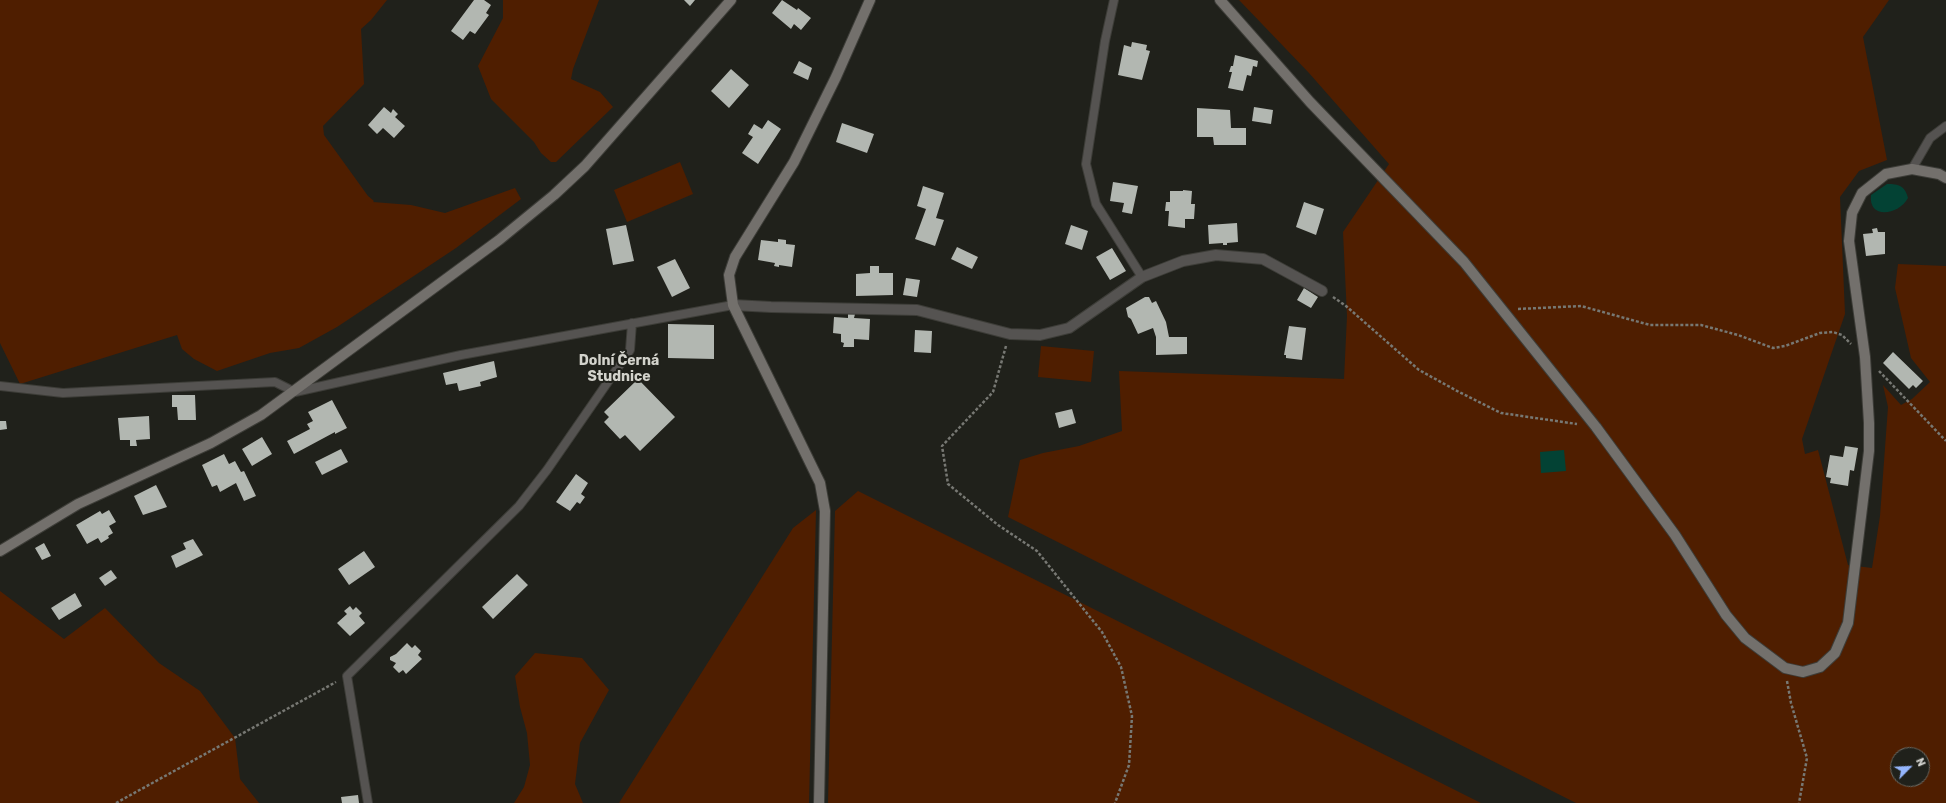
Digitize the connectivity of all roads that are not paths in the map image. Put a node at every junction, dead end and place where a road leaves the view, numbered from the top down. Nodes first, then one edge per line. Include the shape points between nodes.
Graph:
1 (731, 0) edge
2 (870, 0) edge
3 (1114, 0) edge
4 (1220, 0) edge
5 (1946, 126) edge
6 (1912, 169) junction
7 (1946, 178) edge
8 (1142, 277) junction
9 (1322, 291) road end
10 (733, 305) junction
11 (632, 323) junction
12 (0, 386) edge
13 (296, 392) junction
14 (0, 551) edge
15 (368, 803) edge
16 (819, 803) edge

1 - 13 street via 585,166 554,195 499,240
2 - 10 street via 794,162 735,257 729,275
3 - 8 lane via 1086,164 1096,204
4 - 6 street via 1310,102 1464,262 1596,427 1675,536 1726,615 1745,638 1785,668 1803,672 1820,667 1835,653 1848,623 1869,451 1865,357 1849,242 1852,213 1862,193 1886,174
5 - 6 lane via 1930,138
6 - 7 street via 1940,174
8 - 9 street via 1183,261 1216,255 1263,259
8 - 10 street via 1069,328 1040,335 1010,334 917,310
10 - 11 lane
10 - 16 street via 820,483 825,511
11 - 13 lane via 461,355
11 - 15 lane via 630,350 552,464 519,506 347,676
12 - 13 lane via 63,393 275,382
13 - 14 street via 262,416 211,443 78,504

